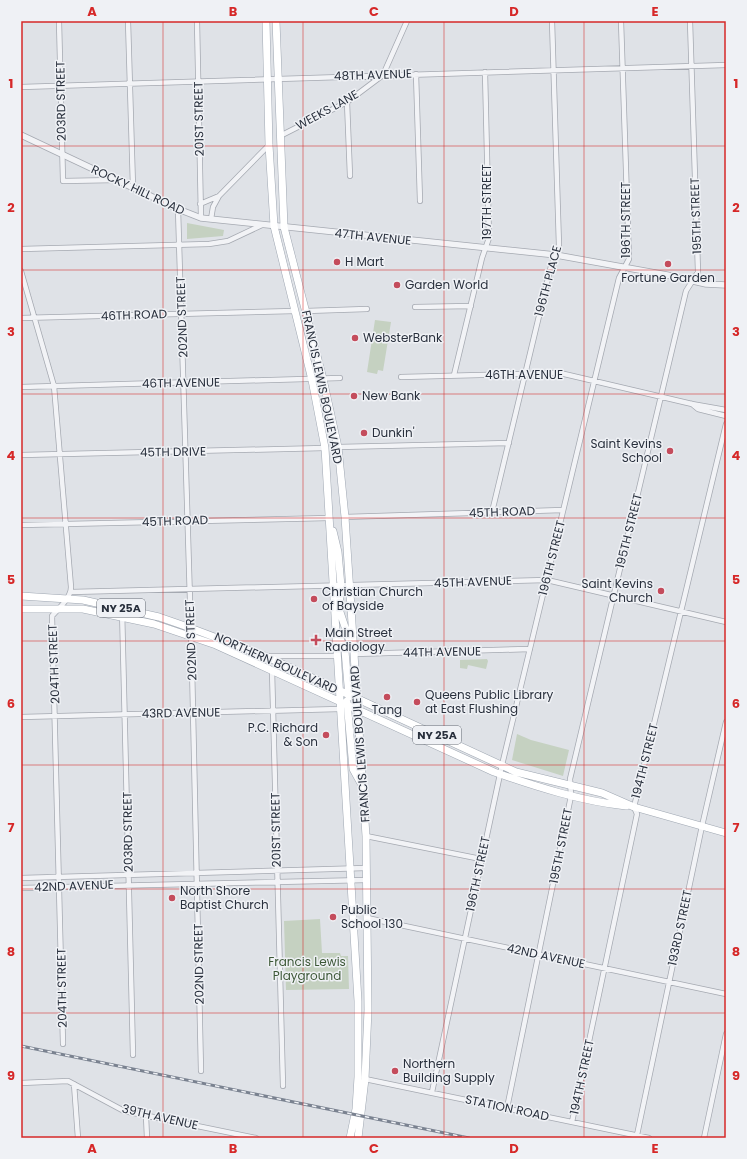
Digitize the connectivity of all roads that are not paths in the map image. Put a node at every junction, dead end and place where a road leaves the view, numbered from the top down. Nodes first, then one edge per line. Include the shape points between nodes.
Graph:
1 (58, 21) edge
2 (128, 21) edge
3 (197, 21) edge
4 (266, 21) edge
5 (276, 21) edge
6 (407, 21) edge
7 (552, 21) edge
8 (621, 21) edge
9 (690, 21) edge
10 (692, 65) junction
11 (726, 65) edge
12 (623, 68) junction
13 (554, 70) junction
14 (485, 72) junction
15 (416, 74) junction
16 (383, 75) junction
17 (278, 78) junction
18 (268, 79) junction
19 (198, 81) junction
20 (130, 83) junction
21 (61, 86) junction
22 (21, 87) edge
23 (347, 102) junction
24 (21, 135) edge
25 (280, 136) junction
26 (269, 145) junction
27 (62, 155) junction
28 (350, 176) dead end
29 (118, 180) junction
30 (133, 187) junction
31 (219, 196) junction
32 (420, 201) dead end
33 (200, 204) junction
34 (178, 210) junction
35 (201, 218) junction
36 (211, 219) junction
37 (262, 225) junction
38 (274, 226) junction
39 (284, 227) junction
40 (180, 246) junction
41 (487, 248) junction
42 (21, 249) edge
43 (556, 255) junction
44 (624, 268) junction
45 (21, 272) edge
46 (693, 281) junction
47 (726, 284) edge
48 (471, 306) junction
49 (415, 307) dead end
50 (367, 309) dead end
51 (295, 311) junction
52 (306, 311) junction
53 (182, 314) junction
54 (21, 318) edge
55 (36, 318) junction
56 (526, 373) junction
57 (454, 375) junction
58 (401, 377) dead end
59 (340, 378) dead end
60 (323, 379) junction
61 (312, 380) junction
62 (595, 380) junction
63 (184, 383) junction
64 (54, 386) junction
65 (21, 387) edge
66 (662, 396) junction
67 (692, 404) junction
68 (726, 410) edge
69 (726, 416) edge
70 (726, 424) edge
71 (509, 443) junction
72 (338, 447) junction
73 (325, 448) junction
74 (186, 452) junction
75 (61, 455) junction
76 (21, 456) edge
77 (564, 510) junction
78 (492, 512) junction
79 (345, 517) junction
80 (329, 518) junction
81 (188, 520) junction
82 (67, 524) junction
83 (21, 525) edge
84 (547, 580) junction
85 (338, 586) junction
86 (349, 586) junction
87 (190, 589) junction
88 (71, 592) junction
89 (614, 595) junction
90 (24, 596) edge
91 (67, 599) junction
92 (59, 608) junction
93 (122, 608) junction
94 (21, 609) edge
95 (681, 611) junction
96 (122, 617) junction
97 (726, 622) edge
98 (191, 628) junction
99 (336, 630) junction
100 (191, 636) junction
101 (530, 650) junction
102 (354, 654) junction
103 (265, 656) junction
104 (336, 656) junction
105 (272, 670) junction
106 (340, 691) junction
107 (349, 695) junction
108 (357, 699) junction
109 (340, 701) junction
110 (347, 704) junction
111 (340, 709) junction
112 (357, 709) junction
113 (273, 711) junction
114 (193, 713) junction
115 (124, 715) junction
116 (21, 717) edge
117 (55, 717) junction
118 (726, 722) edge
119 (502, 765) junction
120 (497, 773) junction
121 (571, 786) junction
122 (364, 789) junction
123 (571, 796) junction
124 (634, 806) junction
125 (702, 826) junction
126 (726, 833) edge
127 (366, 836) junction
128 (481, 859) junction
129 (350, 868) junction
130 (366, 868) junction
131 (277, 870) junction
132 (198, 873) junction
133 (129, 875) junction
134 (60, 877) junction
135 (21, 878) edge
136 (351, 880) junction
137 (366, 880) junction
138 (277, 882) junction
139 (198, 884) junction
140 (129, 885) junction
141 (60, 886) junction
142 (21, 888) edge
143 (367, 918) junction
144 (464, 939) junction
145 (540, 955) junction
146 (604, 969) junction
147 (670, 982) junction
148 (726, 994) edge
149 (726, 1034) edge
150 (63, 1044) dead end
151 (133, 1055) dead end
152 (201, 1072) dead end
153 (365, 1079) junction
154 (21, 1083) edge
155 (74, 1084) junction
156 (283, 1086) dead end
157 (432, 1092) junction
158 (507, 1108) junction
159 (146, 1116) junction
160 (572, 1122) junction
161 (352, 1127) junction
162 (637, 1135) junction
163 (78, 1138) edge
164 (147, 1138) edge
165 (256, 1138) edge
166 (344, 1138) edge
167 (350, 1138) edge
168 (358, 1138) edge
169 (649, 1138) edge
170 (704, 1138) edge

1 - 21 street, 203RD STREET
2 - 20 street
3 - 19 street, 201ST STREET
4 - 18 main road, FRANCIS LEWIS BOULEVARD
5 - 17 main road, FRANCIS LEWIS BOULEVARD
6 - 16 street, WEEKS LANE
7 - 13 street, 196TH PLACE
8 - 12 street, 196TH STREET
9 - 10 street, 195TH STREET
10 - 11 street, 48TH AVENUE
10 - 12 street, 48TH AVENUE
10 - 46 street, 195TH STREET via 698,272
12 - 13 street, 48TH AVENUE
12 - 44 street, 196TH STREET via 629,259
13 - 14 street, 48TH AVENUE
13 - 43 street, 196TH PLACE via 559,246
14 - 15 street, 48TH AVENUE
14 - 41 street, 197TH STREET via 490,238
15 - 16 street, 48TH AVENUE
15 - 32 street
16 - 17 street, 48TH AVENUE
16 - 23 street, WEEKS LANE
17 - 18 street, 48TH AVENUE
17 - 25 main road, FRANCIS LEWIS BOULEVARD
18 - 19 street, 48TH AVENUE
18 - 26 main road, FRANCIS LEWIS BOULEVARD
19 - 20 street, 48TH AVENUE
19 - 33 street, 201ST STREET
20 - 21 street, 48TH AVENUE
20 - 30 street
21 - 22 street, 48TH AVENUE
21 - 27 street, 203RD STREET
23 - 25 street, WEEKS LANE
23 - 28 street
24 - 27 street, ROCKY HILL ROAD
25 - 39 main road, FRANCIS LEWIS BOULEVARD
26 - 31 street
26 - 38 main road, FRANCIS LEWIS BOULEVARD
27 - 29 street, ROCKY HILL ROAD
27 - 29 street, 203RD STREET via 63,181
29 - 30 street, ROCKY HILL ROAD
30 - 34 street, ROCKY HILL ROAD
31 - 33 street
31 - 36 street via 213,207
33 - 35 street, 201ST STREET
34 - 35 street, ROCKY HILL ROAD
34 - 40 street, 202ND STREET
35 - 36 street, ROCKY HILL ROAD
36 - 37 street, ROCKY HILL ROAD
37 - 38 street, 47TH AVENUE
37 - 40 street, 47TH AVENUE via 227,241
38 - 39 street, 47TH AVENUE
38 - 51 main road, FRANCIS LEWIS BOULEVARD
39 - 41 street, 47TH AVENUE
39 - 52 main road, FRANCIS LEWIS BOULEVARD
40 - 42 street, 47TH AVENUE
40 - 53 street, 202ND STREET
41 - 43 street, 47TH AVENUE
41 - 48 street, 197TH STREET via 482,258
43 - 44 street, 47TH AVENUE
43 - 56 street, 196TH PLACE via 551,266
44 - 46 street, 47TH AVENUE
44 - 62 street, 196TH STREET via 619,278
45 - 55 street
46 - 47 street, 47TH AVENUE
46 - 66 street, 195TH STREET via 686,291
48 - 49 street
48 - 57 street, 197TH STREET
50 - 52 street
51 - 53 street, 46TH ROAD
51 - 61 main road, FRANCIS LEWIS BOULEVARD
52 - 60 main road, FRANCIS LEWIS BOULEVARD
53 - 55 street, 46TH ROAD
53 - 63 street, 202ND STREET
54 - 55 street, 46TH ROAD
55 - 64 street
56 - 57 street, 46TH AVENUE
56 - 62 street, 46TH AVENUE via 560,373
56 - 71 street, 196TH PLACE
57 - 58 street, 46TH AVENUE
59 - 60 street, 46TH AVENUE
60 - 61 street, 46TH AVENUE
60 - 72 main road, FRANCIS LEWIS BOULEVARD
61 - 63 street, 46TH AVENUE
61 - 73 main road, FRANCIS LEWIS BOULEVARD
62 - 66 street, 46TH AVENUE
62 - 77 street, 196TH STREET
63 - 64 street, 46TH AVENUE
63 - 74 street, 202ND STREET
64 - 65 street, 46TH AVENUE
64 - 75 street
66 - 67 street, 46TH AVENUE
66 - 89 street, 195TH STREET
67 - 68 street, 46TH AVENUE
67 - 69 street, 46TH AVENUE via 698,409
70 - 95 street, 194TH STREET
71 - 72 street
71 - 78 street, 196TH PLACE
72 - 79 main road, FRANCIS LEWIS BOULEVARD
73 - 74 street, 45TH DRIVE
73 - 80 main road, FRANCIS LEWIS BOULEVARD
74 - 75 street, 45TH DRIVE
74 - 81 street, 202ND STREET
75 - 76 street, 45TH DRIVE
75 - 82 street
77 - 78 street, 45TH ROAD
77 - 84 street, 196TH STREET
78 - 79 street, 45TH ROAD
79 - 86 main road, FRANCIS LEWIS BOULEVARD
80 - 81 street, 45TH ROAD
80 - 85 main road, FRANCIS LEWIS BOULEVARD
81 - 82 street, 45TH ROAD
81 - 87 street, 202ND STREET
82 - 83 street, 45TH ROAD
82 - 88 street
84 - 86 street, 45TH AVENUE
84 - 89 street, 45TH AVENUE
84 - 101 street, 196TH STREET
85 - 86 street, 45TH AVENUE
85 - 87 street, 45TH AVENUE
85 - 99 main road, FRANCIS LEWIS BOULEVARD
85 - 102 main road via 340,612
86 - 102 main road, FRANCIS LEWIS BOULEVARD
87 - 88 street, 45TH AVENUE
87 - 98 street, 202ND STREET
88 - 91 street, 204TH STREET
89 - 95 street, 45TH AVENUE
89 - 121 street, 195TH STREET via 570,779
90 - 91 main road, NORTHERN BOULEVARD
91 - 92 street, 204TH STREET
91 - 93 main road, NORTHERN BOULEVARD / NY 25A
92 - 94 main road, NORTHERN BOULEVARD
92 - 96 main road, NORTHERN BOULEVARD / NY 25A via 83,609
92 - 117 street, 204TH STREET via 52,616
93 - 96 street, 203RD STREET
93 - 98 main road, NORTHERN BOULEVARD / NY 25A
95 - 97 street, 45TH AVENUE
95 - 124 street, 194TH STREET
96 - 100 main road, NORTHERN BOULEVARD / NY 25A
96 - 115 street, 203RD STREET
98 - 100 street, 202ND STREET
98 - 103 main road, NORTHERN BOULEVARD / NY 25A
99 - 104 main road, FRANCIS LEWIS BOULEVARD
99 - 107 main road via 345,651
100 - 105 main road, NORTHERN BOULEVARD / NY 25A via 216,644
100 - 114 street, 202ND STREET
101 - 102 street, 44TH AVENUE
101 - 119 street, 196TH STREET
102 - 108 main road, FRANCIS LEWIS BOULEVARD
103 - 104 street
103 - 106 main road, NORTHERN BOULEVARD / NY 25A
104 - 106 main road, FRANCIS LEWIS BOULEVARD
105 - 109 main road, NORTHERN BOULEVARD / NY 25A
105 - 113 street, 201ST STREET
106 - 107 main road, NORTHERN BOULEVARD / NY 25A
106 - 109 main road, FRANCIS LEWIS BOULEVARD
106 - 110 main road via 347,699
107 - 108 main road, NORTHERN BOULEVARD / NY 25A
107 - 112 main road via 349,700
108 - 112 main road, FRANCIS LEWIS BOULEVARD
108 - 119 main road, NORTHERN BOULEVARD / NY 25A
109 - 110 main road, NORTHERN BOULEVARD / NY 25A
109 - 111 main road, FRANCIS LEWIS BOULEVARD
110 - 112 main road, NORTHERN BOULEVARD / NY 25A
110 - 122 main road via 353,769
111 - 113 street, 43RD AVENUE
111 - 129 main road, FRANCIS LEWIS BOULEVARD
112 - 120 main road, NORTHERN BOULEVARD / NY 25A
112 - 122 main road, FRANCIS LEWIS BOULEVARD
113 - 114 street, 43RD AVENUE
113 - 131 street, 201ST STREET
114 - 115 street, 43RD AVENUE
114 - 132 street, 202ND STREET
115 - 117 street, 43RD AVENUE
115 - 133 street, 203RD STREET
116 - 117 street, 43RD AVENUE
117 - 134 street, 204TH STREET
118 - 125 street, 193RD STREET
119 - 120 street, 196TH STREET
119 - 121 main road, NORTHERN BOULEVARD / NY 25A via 516,772
120 - 123 main road, NORTHERN BOULEVARD / NY 25A
120 - 128 street, 196TH STREET
121 - 123 street, 195TH STREET
121 - 124 main road, NORTHERN BOULEVARD / NY 25A via 602,793
122 - 127 main road, FRANCIS LEWIS BOULEVARD
123 - 124 main road, NORTHERN BOULEVARD / NY 25A via 600,803
123 - 145 street, 195TH STREET
124 - 125 main road, NORTHERN BOULEVARD / NY 25A
124 - 146 street, 194TH STREET via 637,814
125 - 126 main road, NORTHERN BOULEVARD / NY 25A
125 - 147 street, 193RD STREET
127 - 128 street
127 - 130 main road, FRANCIS LEWIS BOULEVARD
128 - 144 street, 196TH STREET
129 - 130 street, 42ND AVENUE
129 - 131 street, 42ND AVENUE
129 - 136 main road, FRANCIS LEWIS BOULEVARD
130 - 137 main road, FRANCIS LEWIS BOULEVARD
131 - 132 street, 42ND AVENUE
131 - 138 street, 201ST STREET
132 - 133 street, 42ND AVENUE
132 - 139 street, 202ND STREET
133 - 134 street, 42ND AVENUE
133 - 140 street, 203RD STREET
134 - 135 street, 42ND AVENUE
134 - 141 street, 204TH STREET
136 - 137 street, 42ND AVENUE
136 - 138 street, 42ND AVENUE
136 - 161 main road, FRANCIS LEWIS BOULEVARD via 358,1001 358,1077
137 - 143 main road, FRANCIS LEWIS BOULEVARD
138 - 139 street, 42ND AVENUE
138 - 156 street, 201ST STREET
139 - 140 street, 42ND AVENUE
139 - 152 street, 202ND STREET
140 - 141 street, 42ND AVENUE
140 - 151 street, 203RD STREET
141 - 142 street, 42ND AVENUE
141 - 150 street, 204TH STREET
143 - 144 street, 42ND AVENUE
143 - 153 main road, FRANCIS LEWIS BOULEVARD via 368,1010
144 - 145 street, 42ND AVENUE
144 - 157 street, 196TH STREET
145 - 146 street, 42ND AVENUE
145 - 158 street, 195TH STREET
146 - 147 street, 42ND AVENUE
146 - 160 street, 194TH STREET
147 - 148 street, 42ND AVENUE
147 - 162 street, 193RD STREET
149 - 170 street
153 - 157 street, STATION ROAD
153 - 168 main road, FRANCIS LEWIS BOULEVARD
154 - 155 street, 39TH AVENUE via 68,1081
155 - 159 street, 39TH AVENUE via 124,1111
155 - 163 street
157 - 158 street, STATION ROAD
158 - 160 street, STATION ROAD
159 - 164 street
159 - 165 street, 39TH AVENUE
160 - 162 street, STATION ROAD
161 - 166 main road
161 - 167 main road, FRANCIS LEWIS BOULEVARD
162 - 169 street, STATION ROAD

